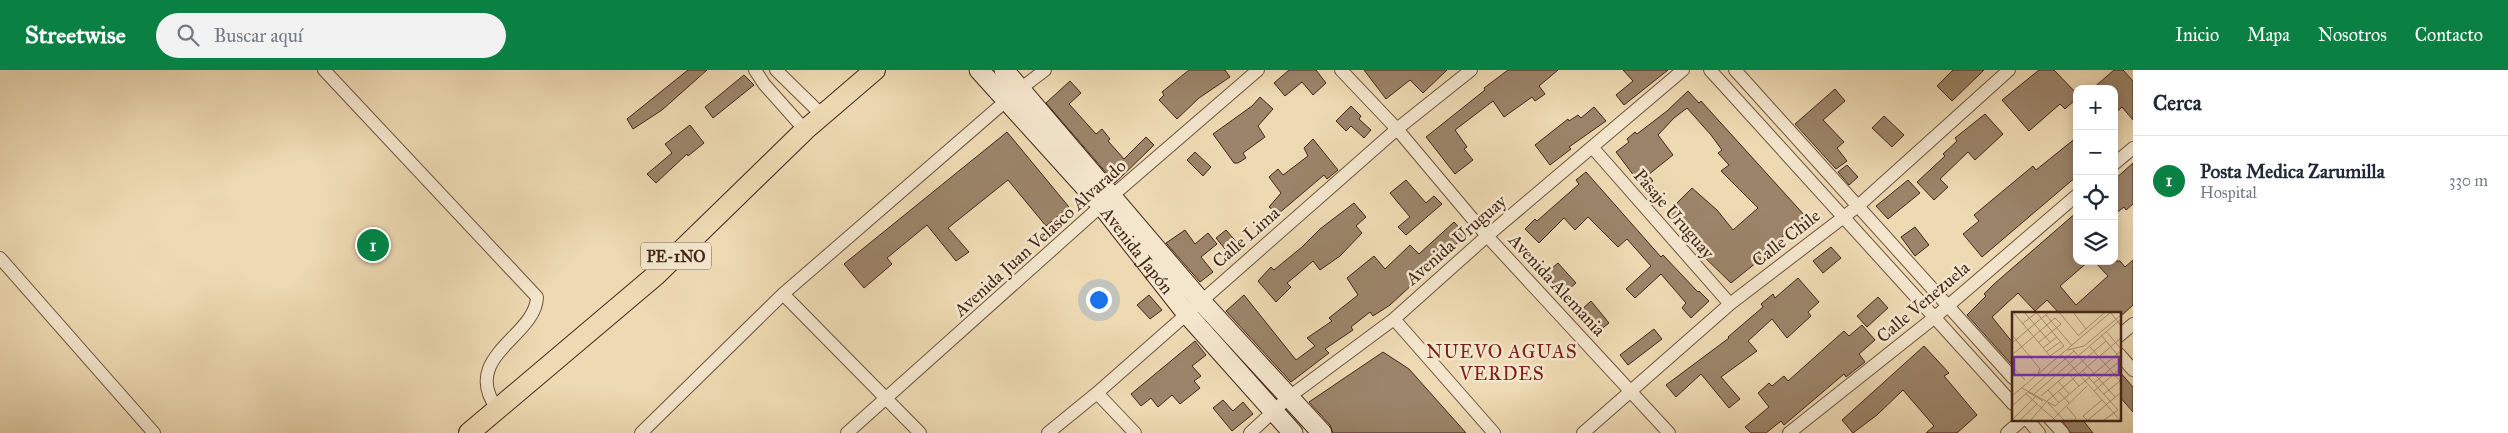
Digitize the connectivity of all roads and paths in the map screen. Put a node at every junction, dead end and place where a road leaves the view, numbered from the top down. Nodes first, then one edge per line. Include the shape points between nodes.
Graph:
1 (324, 70) edge
2 (755, 70) edge
3 (776, 70) edge
4 (875, 70) edge
5 (979, 70) edge
6 (1004, 70) edge
7 (1045, 70) edge
8 (1258, 70) edge
9 (1341, 70) edge
10 (1470, 70) edge
11 (1683, 70) edge
12 (1710, 70) edge
13 (1735, 70) edge
14 (2000, 73) edge
15 (1013, 94) junction
16 (822, 114) junction
17 (1397, 129) junction
18 (805, 130) junction
19 (1592, 147) junction
20 (2133, 148) edge
21 (2118, 161) edge
22 (2073, 199) edge
23 (1107, 201) junction
24 (1858, 206) junction
25 (1843, 216) junction
26 (1487, 236) junction
27 (0, 258) edge
28 (784, 294) junction
29 (1200, 300) junction
30 (1730, 304) junction
31 (1947, 305) junction
32 (1186, 312) junction
33 (1934, 318) junction
34 (1394, 319) junction
35 (2133, 324) edge
36 (2120, 335) edge
37 (2120, 355) edge
38 (2133, 370) edge
39 (2012, 377) edge
40 (1632, 391) junction
41 (1098, 393) junction
42 (1289, 397) junction
43 (888, 398) junction
44 (2012, 403) edge
45 (498, 410) junction
46 (1273, 411) junction
47 (2024, 420) edge
48 (2026, 420) edge
49 (2051, 420) edge
50 (154, 433) edge
51 (470, 433) edge
52 (641, 433) edge
53 (847, 433) edge
54 (920, 433) edge
55 (1048, 433) edge
56 (1135, 433) edge
57 (1250, 433) edge
58 (1293, 433) edge
59 (1322, 433) edge
60 (1494, 433) edge
61 (1583, 433) edge
62 (1668, 433) edge
63 (1789, 433) edge
64 (2006, 433) edge
65 (2039, 433) edge
66 (2063, 433) edge

1 - 45 street via 537,297 533,310 506,342 486,375 487,392
2 - 18 street
3 - 16 street
4 - 16 main road, PE-1NO
5 - 15 street
6 - 15 street
7 - 15 street
8 - 23 street, Avenida Juan Velasco Alvarado
9 - 17 street, Avenida Alemania
10 - 17 street, Calle Lima
11 - 19 street, Avenida Uruguay
12 - 25 street
13 - 24 street
14 - 24 street, Calle Chile
15 - 23 street
15 - 28 street
16 - 18 main road, PE-1NO
17 - 26 street, Avenida Alemania
17 - 29 street, Calle Lima
18 - 45 main road, PE-1NO via 656,275
19 - 26 street, Avenida Uruguay
19 - 30 street, Pasaje Uruguay
20 - 21 street
22 - 31 street, Calle Venezuela
23 - 29 street
23 - 32 street, Avenida Japón
23 - 43 street, Avenida Juan Velasco Alvarado
24 - 25 street, Calle Chile
24 - 31 street
25 - 30 street, Calle Chile
25 - 33 street
26 - 34 street, Avenida Uruguay
26 - 40 street, Avenida Alemania
27 - 50 street
28 - 43 street
28 - 52 street
29 - 32 street, Calle Lima
29 - 42 street
30 - 40 street, Calle Chile
31 - 33 street, Calle Venezuela
31 - 39 street
32 - 41 street, Calle Lima
32 - 46 street, Avenida Japón
33 - 44 street
33 - 63 street, Calle Venezuela
34 - 42 street, Avenida Uruguay
34 - 60 street
35 - 36 street
37 - 38 street
40 - 61 street, Calle Chile
40 - 62 street, Avenida Alemania
41 - 55 street, Calle Lima
41 - 56 street
42 - 46 street, Avenida Uruguay
42 - 59 street
43 - 53 street, Avenida Juan Velasco Alvarado
43 - 54 street
45 - 51 main road, PE-1NO
46 - 57 street, Avenida Uruguay
46 - 58 street, Avenida Japón
47 - 64 street
48 - 65 street
49 - 66 street

